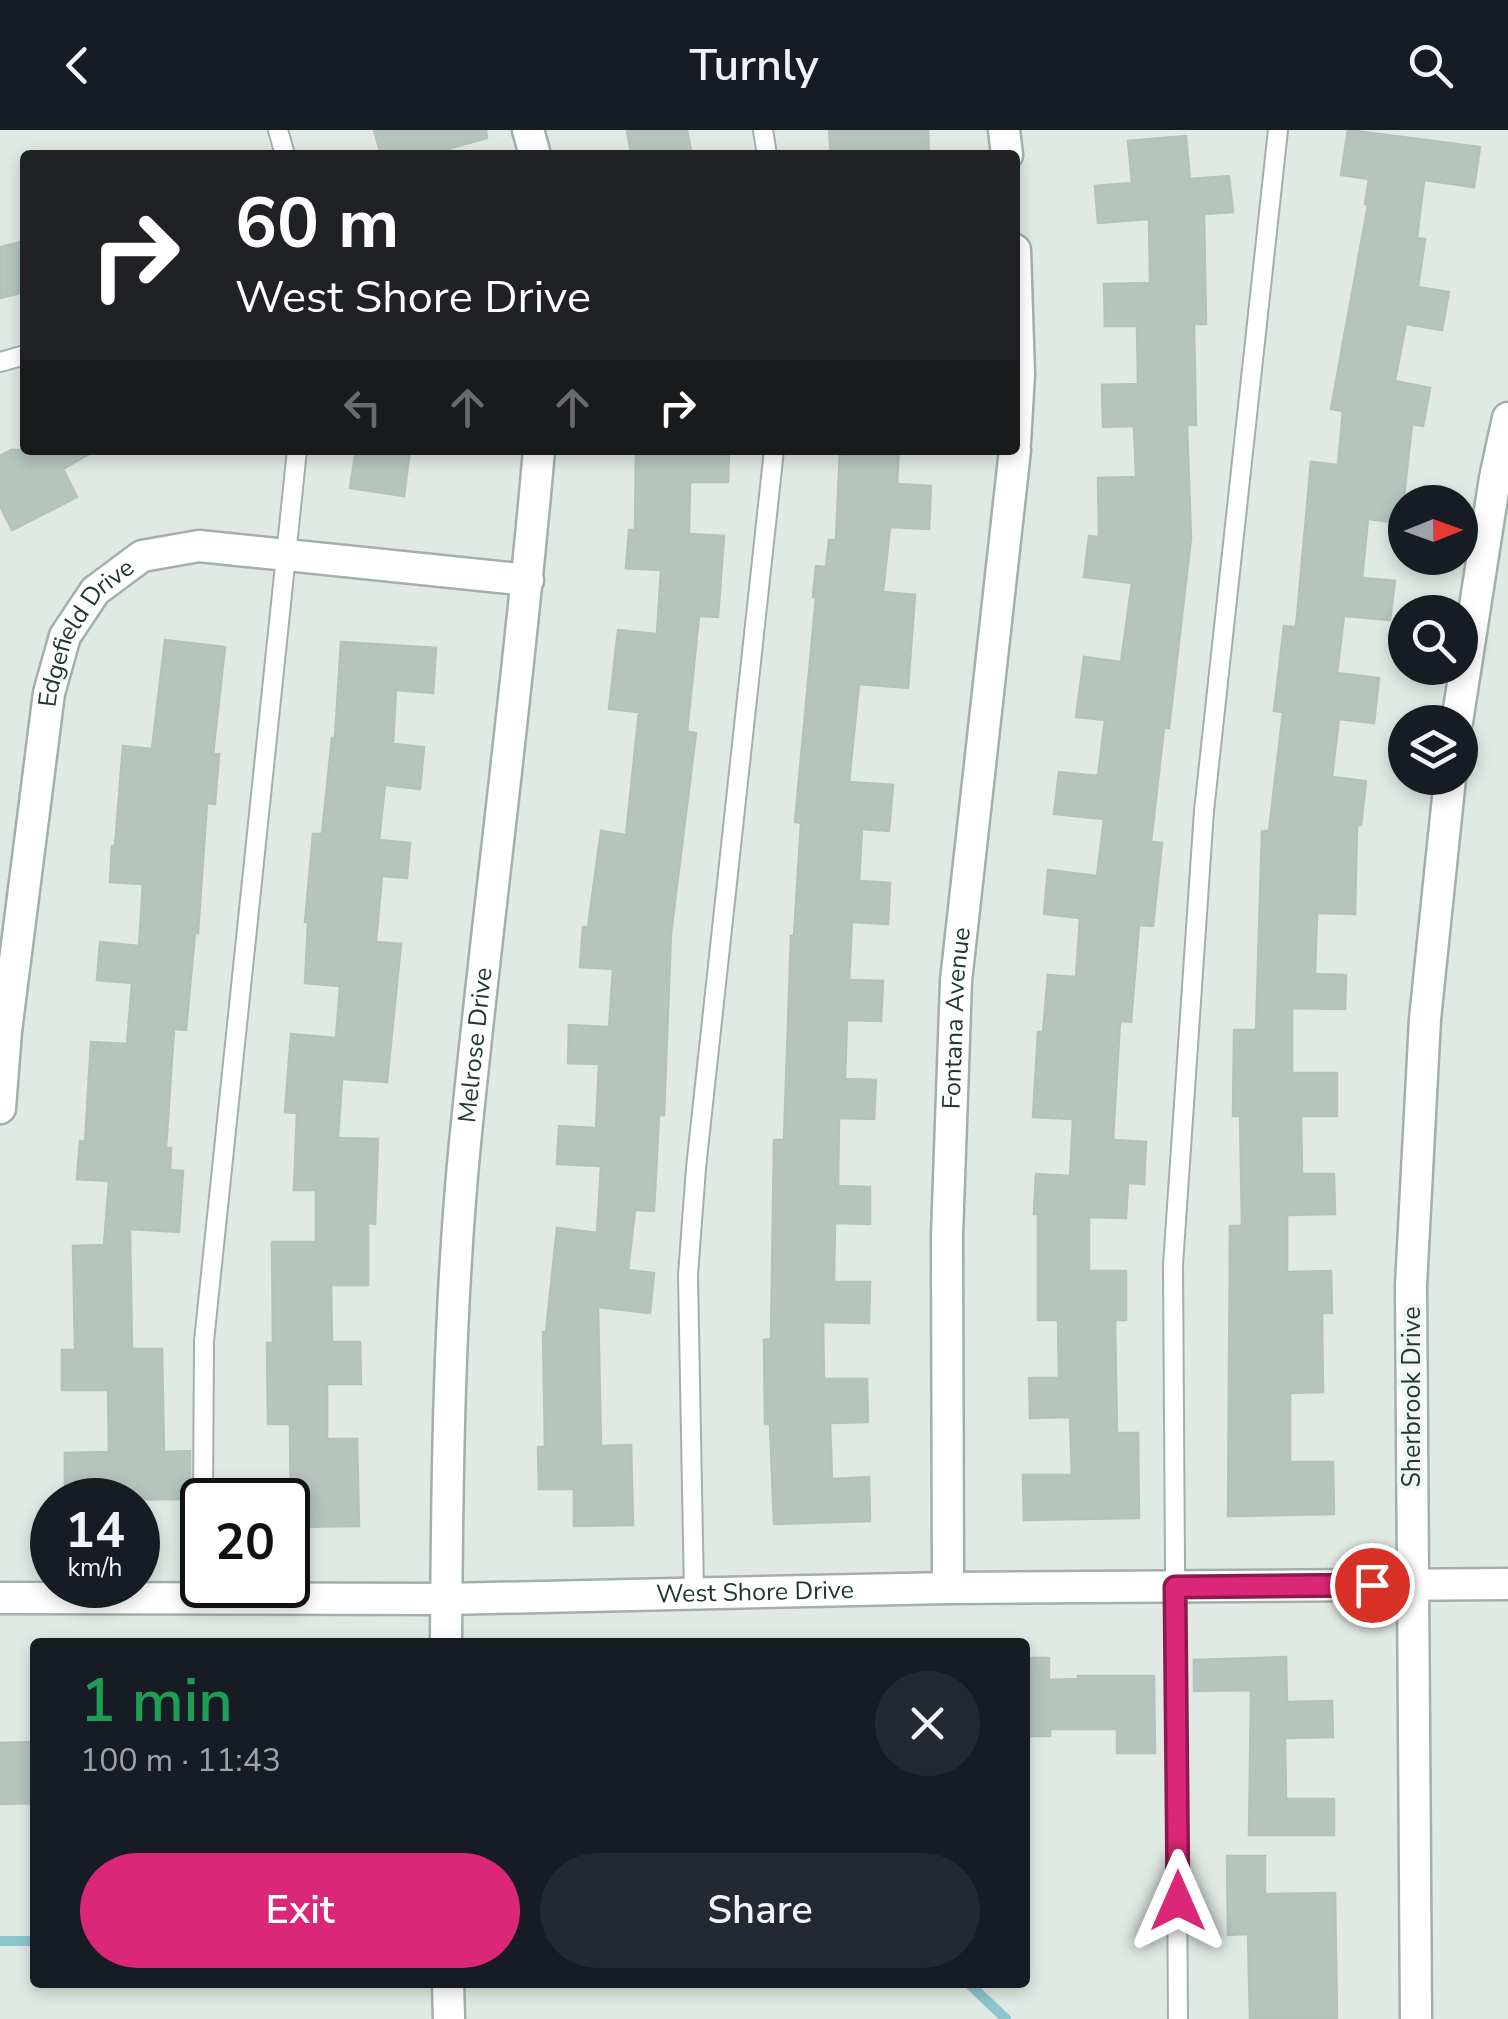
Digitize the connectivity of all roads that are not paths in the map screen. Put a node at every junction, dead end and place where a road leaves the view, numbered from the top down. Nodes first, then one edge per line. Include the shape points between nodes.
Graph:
1 (1278, 130) edge
2 (1508, 418) edge
3 (297, 455) edge
4 (539, 455) edge
5 (773, 455) edge
6 (1013, 455) edge
7 (288, 555) junction
8 (528, 580) junction
9 (1460, 705) edge
10 (1448, 795) edge
11 (0, 1108) edge
12 (203, 1478) edge
13 (1508, 1584) edge
14 (1412, 1585) junction
15 (1175, 1587) junction
16 (948, 1588) junction
17 (694, 1593) junction
18 (0, 1598) edge
19 (180, 1598) edge
20 (310, 1598) edge
21 (446, 1599) junction
22 (446, 1638) edge
23 (448, 1988) edge
24 (449, 2019) edge
25 (1178, 2019) edge
26 (1416, 2019) edge

1 - 15 lane via 1204,811 1186,1045 1173,1266
2 - 9 street
3 - 7 lane
4 - 8 street, Melrose Drive
5 - 17 lane via 689,1257
6 - 16 street, Fontana Avenue via 956,982 947,1236
7 - 8 street, Edgefield Drive
7 - 11 street, Edgefield Drive via 199,546 142,556 95,590 65,636 49,693
7 - 12 lane via 204,1341
8 - 21 street, Melrose Drive via 465,1145
10 - 14 street, Sherbrook Drive via 1425,1019 1411,1286
13 - 14 street, West Shore Drive
14 - 15 street, West Shore Drive
14 - 26 street, Sherbrook Drive
15 - 16 street, West Shore Drive
15 - 25 lane
16 - 17 street, West Shore Drive
17 - 21 street, West Shore Drive
18 - 19 street, West Shore Drive
20 - 21 street, West Shore Drive
21 - 22 street, Melrose Drive
23 - 24 street

